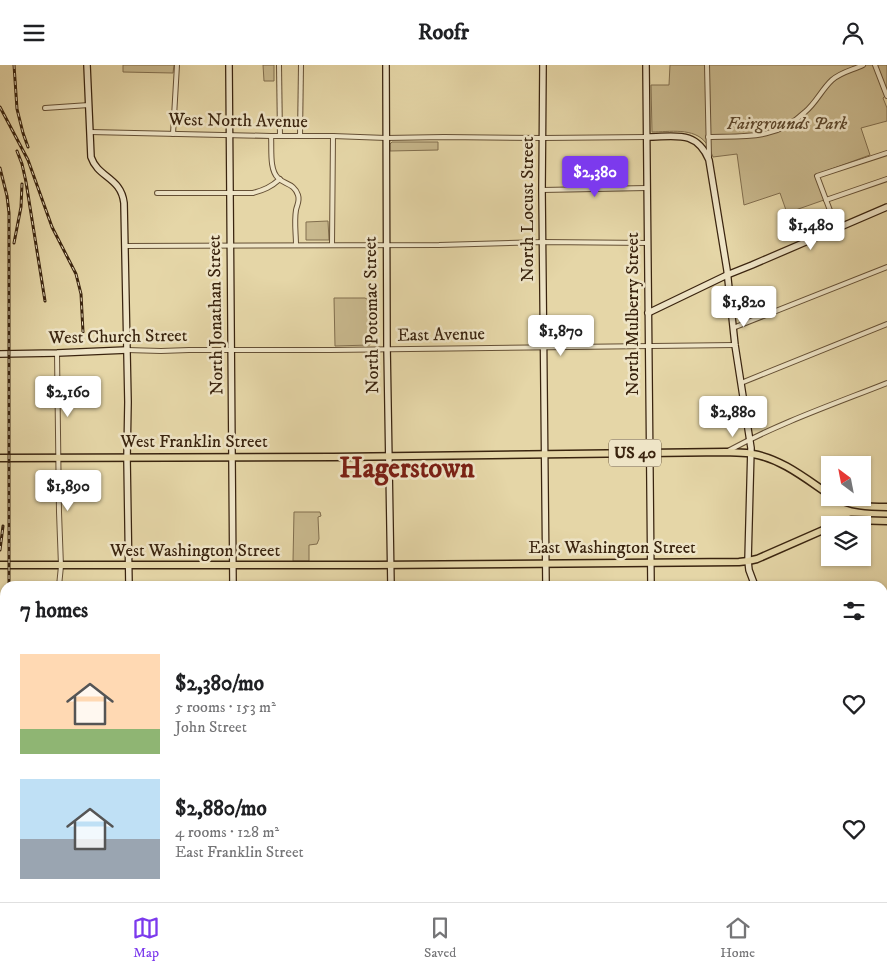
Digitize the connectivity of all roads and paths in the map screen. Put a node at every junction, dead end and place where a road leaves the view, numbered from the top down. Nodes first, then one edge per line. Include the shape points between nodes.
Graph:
1 (87, 65) edge
2 (177, 65) edge
3 (229, 65) edge
4 (279, 65) edge
5 (301, 65) edge
6 (386, 65) edge
7 (543, 65) edge
8 (646, 65) edge
9 (707, 65) edge
10 (863, 65) edge
11 (875, 65) edge
12 (887, 96) edge
13 (89, 105) junction
14 (45, 108) dead end
15 (90, 133) junction
16 (173, 134) junction
17 (230, 135) junction
18 (300, 135) junction
19 (280, 136) junction
20 (333, 136) junction
21 (271, 137) junction
22 (646, 137) junction
23 (708, 137) junction
24 (386, 138) junction
25 (543, 138) junction
26 (887, 153) edge
27 (709, 159) junction
28 (280, 179) junction
29 (887, 179) edge
30 (648, 188) junction
31 (542, 190) junction
32 (157, 193) dead end
33 (230, 193) junction
34 (826, 200) junction
35 (887, 207) edge
36 (837, 229) junction
37 (543, 242) junction
38 (648, 243) junction
39 (332, 244) junction
40 (230, 245) junction
41 (296, 245) junction
42 (386, 245) junction
43 (125, 246) junction
44 (887, 267) edge
45 (727, 275) junction
46 (648, 313) junction
47 (887, 324) edge
48 (733, 328) junction
49 (735, 345) junction
50 (649, 346) junction
51 (544, 347) junction
52 (387, 349) junction
53 (126, 350) junction
54 (232, 350) junction
55 (57, 353) junction
56 (0, 354) edge
57 (740, 383) junction
58 (887, 383) edge
59 (749, 439) junction
60 (726, 452) junction
61 (649, 453) junction
62 (751, 454) junction
63 (545, 455) junction
64 (232, 457) junction
65 (389, 457) junction
66 (0, 458) edge
67 (59, 458) junction
68 (127, 458) junction
69 (821, 489) edge
70 (870, 506) edge
71 (887, 507) edge
72 (871, 521) edge
73 (887, 521) edge
74 (821, 531) edge
75 (748, 561) junction
76 (651, 563) junction
77 (546, 564) junction
78 (0, 565) edge
79 (233, 565) junction
80 (391, 565) junction
81 (60, 566) junction
82 (128, 566) junction
83 (59, 581) edge
84 (128, 581) edge
85 (234, 581) edge
86 (392, 581) edge
87 (546, 581) edge
88 (651, 581) edge
89 (753, 581) edge

1 - 13 main road
2 - 16 street
3 - 17 main road, North Jonathan Street
4 - 19 street
5 - 18 street
6 - 24 main road, North Potomac Street
7 - 25 main road, North Locust Street
8 - 22 main road, North Mulberry Street
9 - 23 street
10 - 23 street via 834,79 807,111 783,127 759,136
11 - 12 street
13 - 14 street
13 - 15 main road
15 - 16 street, West North Avenue
15 - 43 main road via 93,162 122,192
16 - 17 street, West North Avenue
17 - 21 street, West North Avenue
17 - 33 main road, North Jonathan Street
18 - 19 street, West North Avenue
18 - 20 street, West North Avenue
19 - 21 street, West North Avenue
20 - 24 street, West North Avenue
20 - 39 street
21 - 28 street via 272,165
22 - 25 street, West North Avenue
22 - 27 main road via 692,139 700,144
22 - 30 main road, North Mulberry Street
23 - 27 street
24 - 25 street, West North Avenue
24 - 42 main road, North Potomac Street
25 - 31 main road, North Locust Street
26 - 34 street via 817,176
27 - 45 main road
28 - 33 street via 262,191
28 - 41 street via 290,184 299,197
29 - 34 street
30 - 31 street
30 - 38 main road, North Mulberry Street
31 - 37 main road, North Locust Street
32 - 33 street
33 - 40 main road, North Jonathan Street
34 - 36 street
35 - 36 main road
36 - 45 main road
37 - 38 street
37 - 42 street
37 - 51 main road, North Locust Street
38 - 46 main road, North Mulberry Street
39 - 41 street
39 - 42 street
40 - 41 street
40 - 43 street
40 - 54 main road, North Jonathan Street
42 - 52 main road, North Potomac Street
43 - 53 main road
44 - 48 street
45 - 46 main road
45 - 48 main road
46 - 50 main road, North Mulberry Street
47 - 57 street
48 - 49 main road
49 - 50 street, East Avenue
49 - 57 main road
50 - 51 street, East Avenue
50 - 61 main road, North Mulberry Street
51 - 52 street, East Avenue
51 - 63 main road, North Locust Street
52 - 54 street, West Church Street
52 - 65 main road, North Potomac Street
53 - 54 street, West Church Street
53 - 55 main road, West Church Street
53 - 68 main road
54 - 64 main road, North Jonathan Street
55 - 56 main road, West Church Street
55 - 67 street
57 - 59 main road
58 - 59 street
59 - 60 street
59 - 62 main road
60 - 61 main road, US 40
60 - 62 main road, US 40
61 - 63 main road, US 40
61 - 76 main road, North Mulberry Street
62 - 69 main road, US 40 via 780,463
62 - 75 main road
63 - 65 main road, US 40
63 - 77 main road, North Locust Street
64 - 65 main road, West Franklin Street / US 40
64 - 68 main road, West Franklin Street / US 40
64 - 79 main road, North Jonathan Street
65 - 80 main road, North Potomac Street
66 - 67 main road, West Franklin Street / US 40
67 - 68 main road, West Franklin Street / US 40
67 - 81 street
68 - 82 main road
70 - 71 main road
72 - 73 main road
74 - 75 main road, East Washington Street
75 - 76 main road, East Washington Street
75 - 89 main road
76 - 77 main road, East Washington Street
76 - 88 main road, North Mulberry Street
77 - 80 main road, East Washington Street
77 - 87 main road, North Locust Street
78 - 81 main road, West Washington Street
79 - 80 main road, West Washington Street
79 - 82 main road, West Washington Street
79 - 85 main road, North Jonathan Street
80 - 86 main road, North Potomac Street
81 - 82 main road, West Washington Street
81 - 83 street
82 - 84 main road

